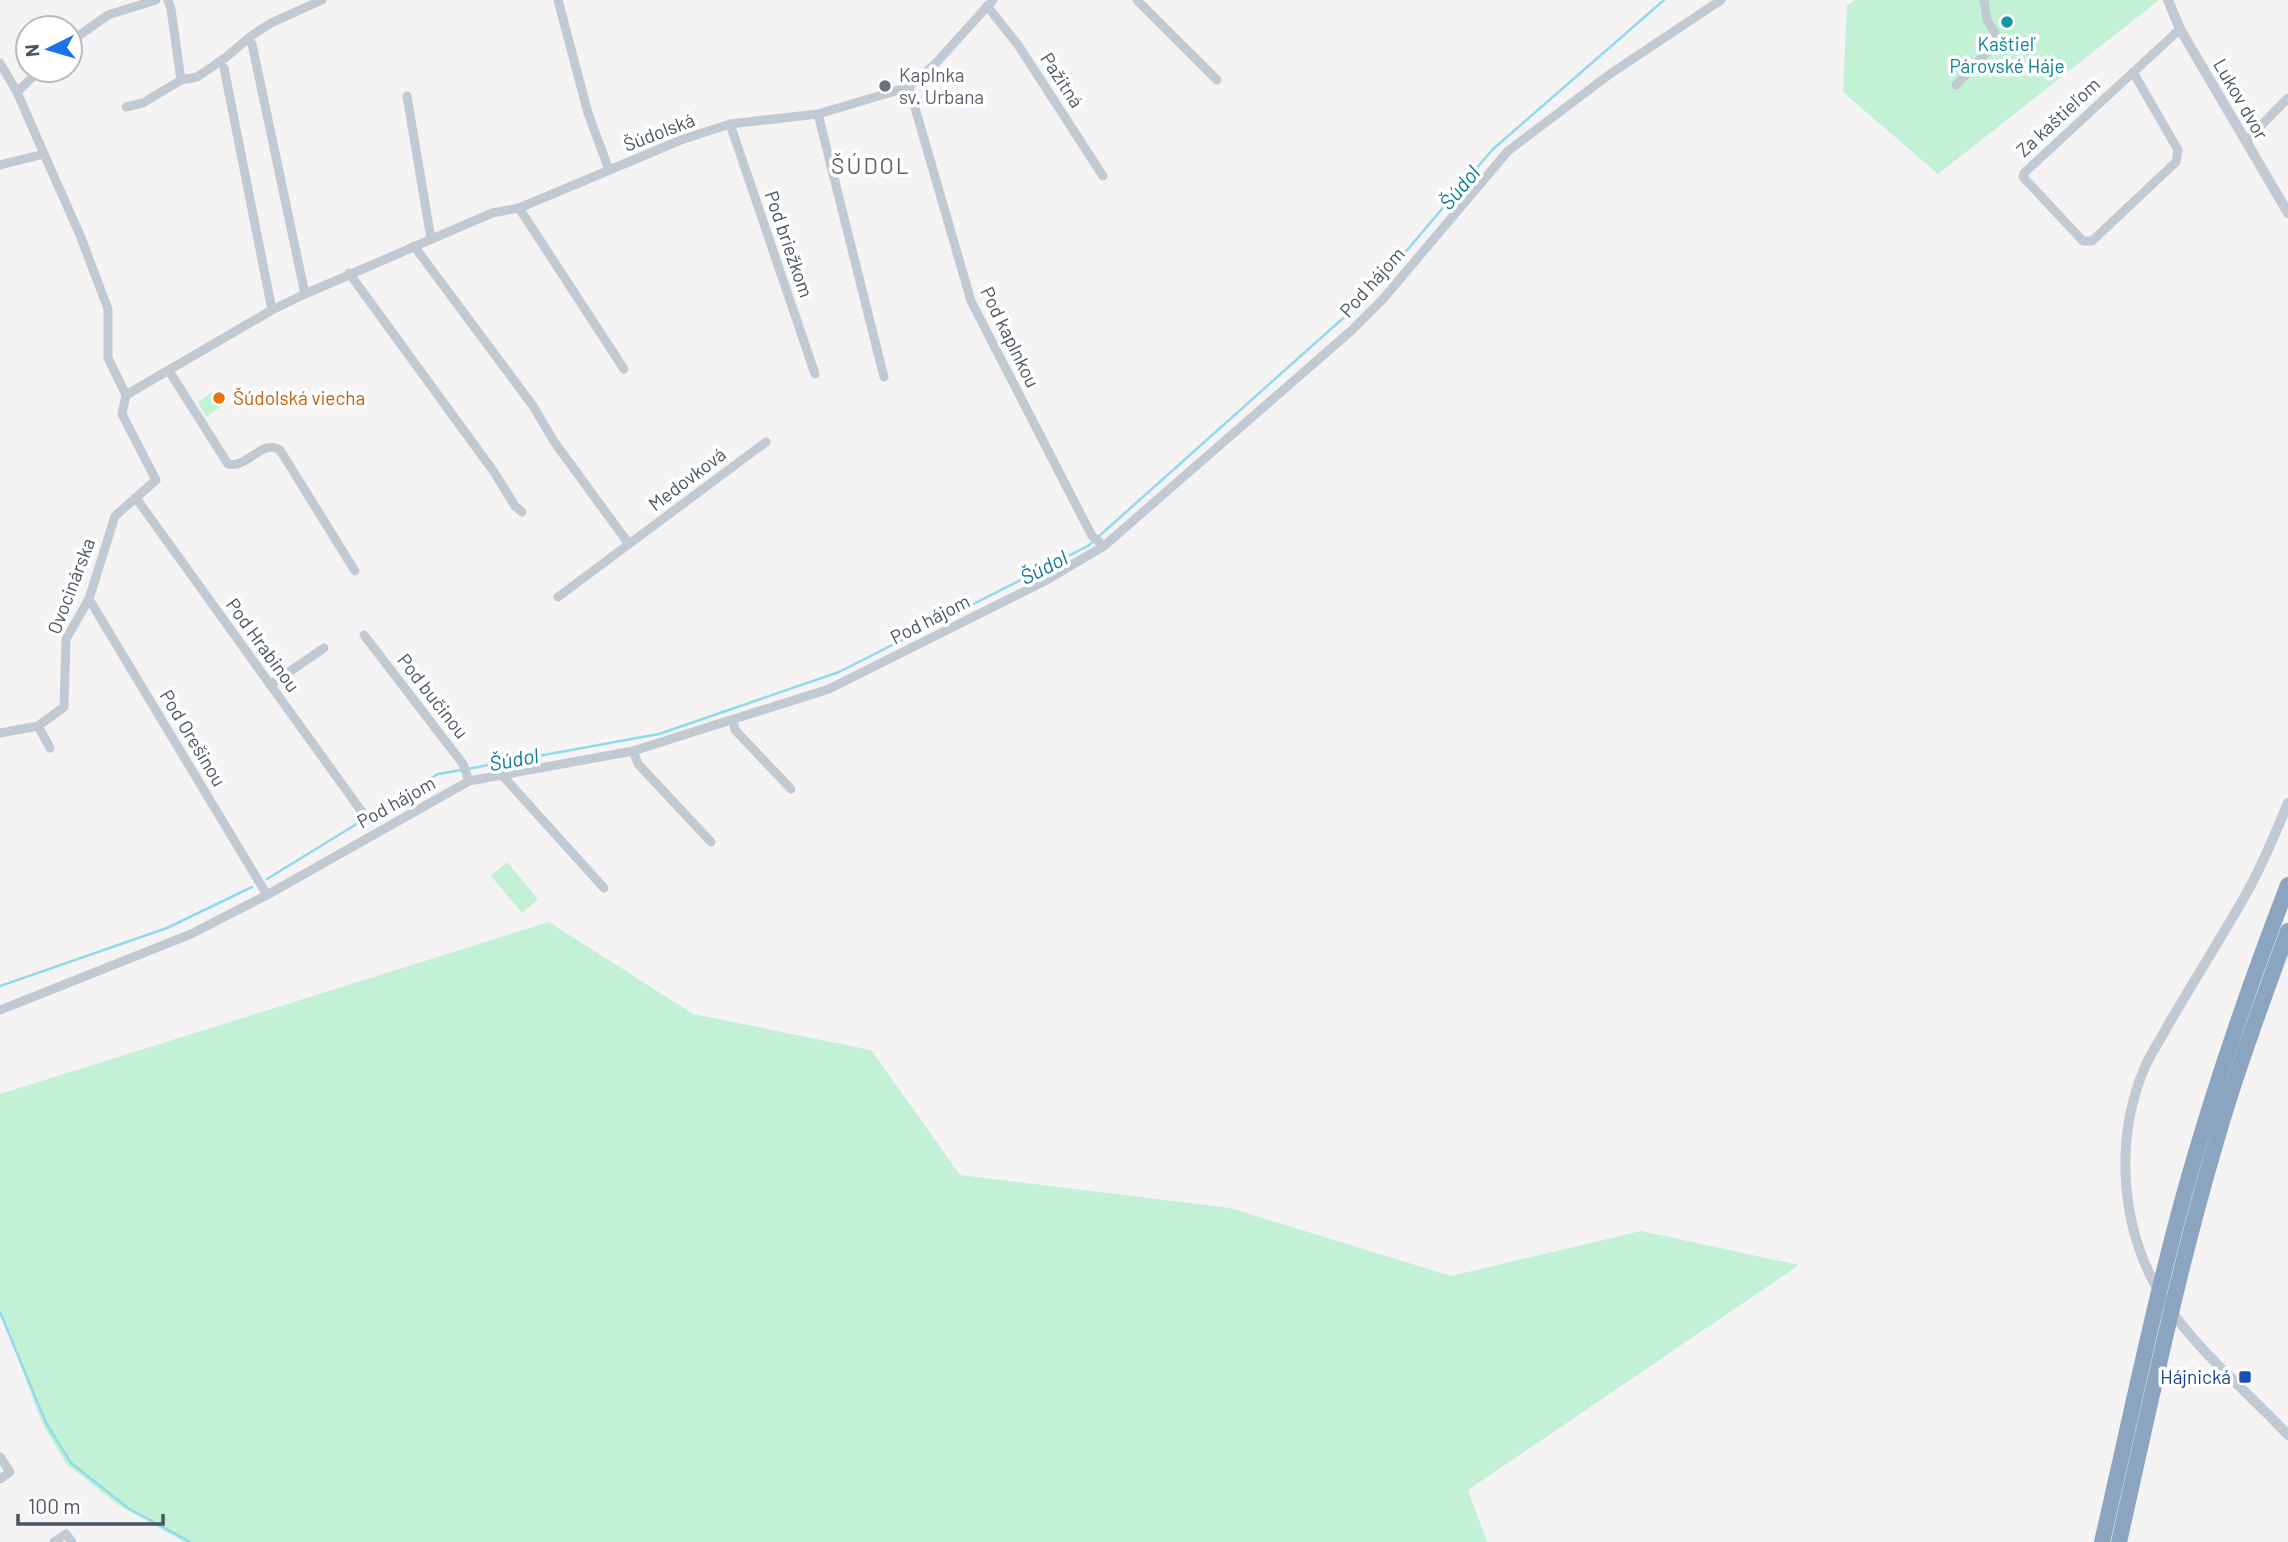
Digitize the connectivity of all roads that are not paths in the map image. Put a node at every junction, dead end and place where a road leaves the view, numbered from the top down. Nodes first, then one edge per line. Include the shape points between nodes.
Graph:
1 (156, 0) edge
2 (167, 0) edge
3 (558, 0) edge
4 (1137, 0) edge
5 (1721, 0) edge
6 (1984, 0) edge
7 (2168, 0) edge
8 (317, 1) edge
9 (990, 3) edge
10 (2180, 29) junction
11 (84, 32) edge
12 (252, 44) dead end
13 (0, 63) edge
14 (224, 68) dead end
15 (2133, 72) junction
16 (181, 80) junction
17 (1217, 80) dead end
18 (25, 84) edge
19 (1956, 85) dead end
20 (909, 87) junction
21 (17, 92) junction
22 (407, 96) dead end
23 (2288, 98) edge
24 (126, 107) dead end
25 (818, 114) junction
26 (730, 124) junction
27 (2246, 141) junction
28 (44, 154) junction
29 (0, 165) edge
30 (609, 170) junction
31 (1103, 176) dead end
32 (519, 208) junction
33 (2288, 214) edge
34 (431, 239) junction
35 (414, 246) junction
36 (349, 274) junction
37 (305, 294) junction
38 (272, 310) junction
39 (624, 369) dead end
40 (169, 371) junction
41 (815, 374) dead end
42 (884, 377) dead end
43 (126, 395) junction
44 (766, 442) dead end
45 (136, 498) junction
46 (522, 512) dead end
47 (629, 544) junction
48 (1102, 545) junction
49 (355, 571) dead end
50 (558, 597) dead end
51 (89, 599) junction
52 (364, 635) dead end
53 (324, 648) dead end
54 (270, 685) junction
55 (733, 721) junction
56 (38, 726) junction
57 (0, 733) edge
58 (50, 748) dead end
59 (633, 751) junction
60 (466, 773) junction
61 (501, 774) junction
62 (791, 789) dead end
63 (2288, 803) edge
64 (362, 812) dead end
65 (711, 842) dead end
66 (2288, 885) edge
67 (604, 888) dead end
68 (267, 895) junction
69 (2288, 931) edge
70 (0, 1010) edge
71 (2288, 1435) edge
72 (0, 1457) edge
73 (0, 1479) edge
74 (54, 1542) edge
75 (72, 1542) edge
76 (2102, 1542) edge
77 (2119, 1542) edge

1 - 11 street via 108,15
2 - 16 street
3 - 30 street via 588,113
4 - 17 street
5 - 48 street, Pod hájom via 1610,74 1508,151 1360,322
6 - 19 street via 1995,33 1990,49
7 - 10 street, Lukov dvor
8 - 16 street via 271,23 197,77
9 - 20 street, Šúdolská
9 - 31 street, Pažitná
10 - 15 street, Za kaštieľom
10 - 27 street, Lukov dvor
12 - 37 street
13 - 21 street
14 - 38 street
15 - 15 street, Za kaštieľom via 2024,173 2083,241 2092,241 2176,162 2178,150
16 - 24 street via 144,103
18 - 21 street
20 - 25 street, Šúdolská
20 - 48 street, Pod kaplnkou via 971,301 1092,536
21 - 28 street
22 - 34 street
23 - 27 street
25 - 26 street, Šúdolská
25 - 42 street
26 - 30 street, Šúdolská
26 - 41 street, Pod briežkom
27 - 33 street, Lukov dvor
28 - 29 street
28 - 43 street via 108,309 108,358
30 - 32 street, Šúdolská
32 - 34 street, Šúdolská via 492,213
32 - 39 street
34 - 35 street, Šúdolská
35 - 36 street, Šúdolská
35 - 47 street via 534,406 555,443
36 - 37 street, Šúdolská
36 - 46 street
37 - 38 street, Šúdolská
38 - 40 street, Šúdolská
40 - 43 street, Šúdolská
40 - 49 street via 228,464 243,463 268,447 280,450
43 - 45 street, Ovocinárska via 122,414 156,480
44 - 47 street, Medovková
45 - 51 street, Ovocinárska via 115,516
45 - 54 street, Pod Hrabinou
47 - 50 street, Medovková
48 - 55 street, Pod hájom via 1043,582 829,689
51 - 56 street, Ovocinárska via 66,639 64,707
51 - 68 street, Pod Orešinou
52 - 60 street, Pod bučinou
53 - 54 street
54 - 64 street, Pod Hrabinou
55 - 59 street, Pod hájom
55 - 62 street via 735,730
56 - 57 street, Ovocinárska
56 - 58 street
59 - 61 street, Pod hájom
59 - 65 street via 638,764
60 - 61 street, Pod hájom
60 - 68 street, Pod hájom
61 - 67 street
63 - 71 street via 2240,906 2144,1067 2131,1106 2126,1188 2146,1270 2166,1303 2198,1346
66 - 76 highway via 2212,1100 2156,1306
68 - 70 street, Pod hájom via 191,934
69 - 77 highway via 2228,1102 2173,1302
72 - 73 street via 10,1472
74 - 75 street via 66,1534

